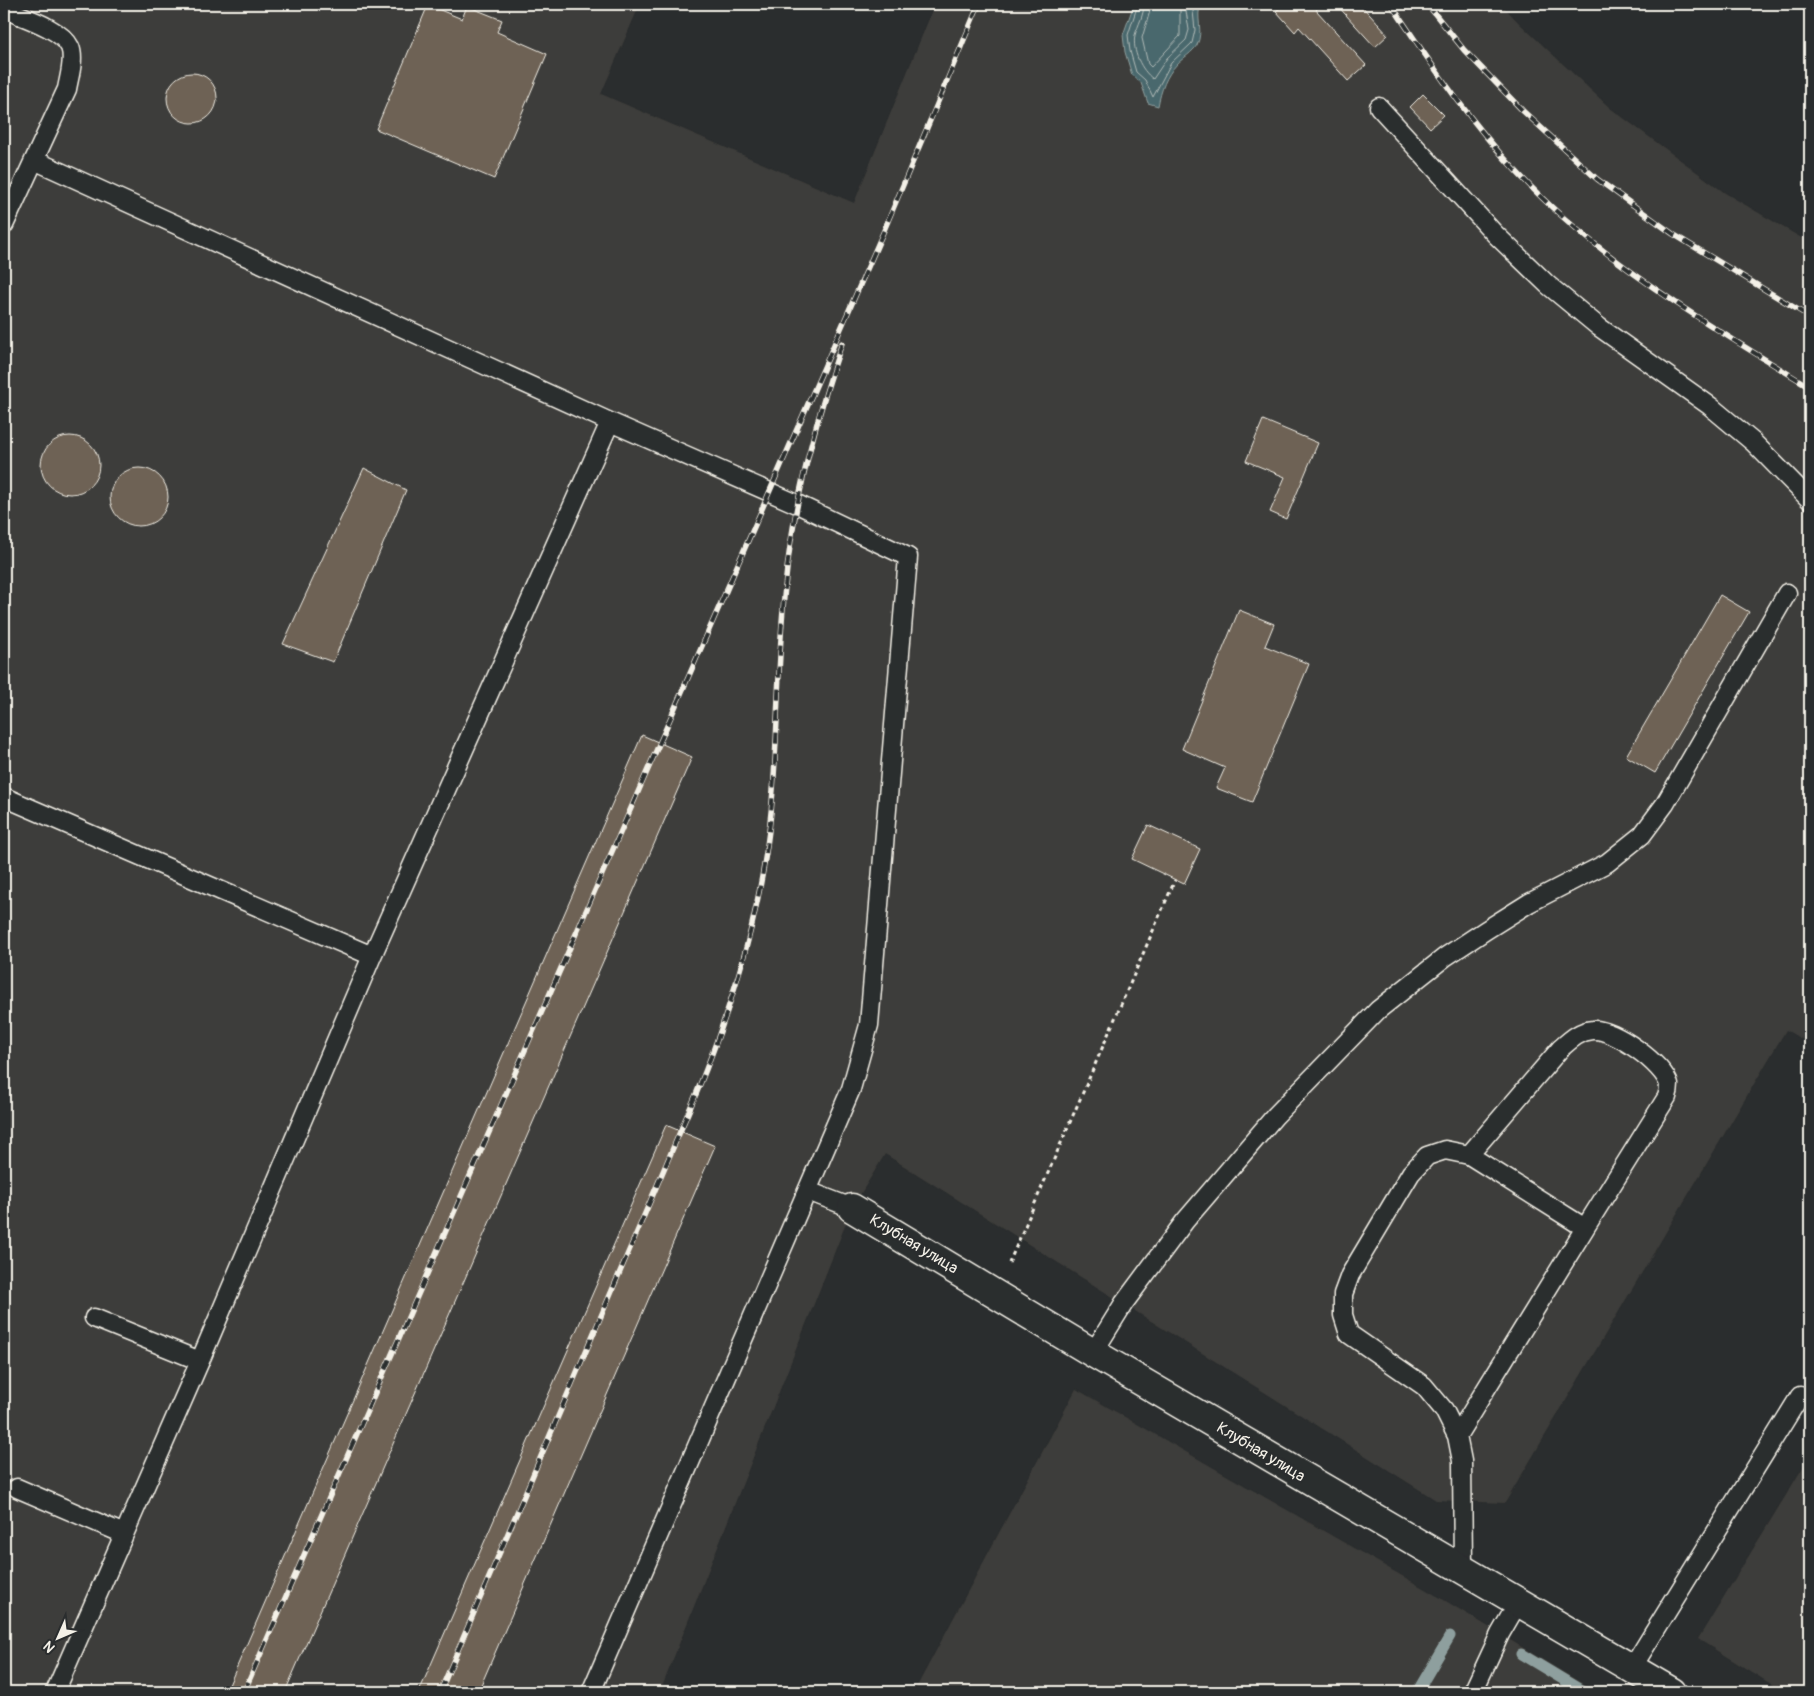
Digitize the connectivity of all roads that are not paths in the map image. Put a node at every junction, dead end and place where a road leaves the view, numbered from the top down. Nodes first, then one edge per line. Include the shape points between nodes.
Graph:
1 (4, 8) edge
2 (1379, 107) dead end
3 (34, 160) junction
4 (4, 225) edge
5 (610, 422) junction
6 (1810, 500) edge
7 (1787, 593) dead end
8 (4, 797) edge
9 (372, 956) junction
10 (1469, 1155) junction
11 (808, 1191) junction
12 (852, 1208) joint
13 (1585, 1228) junction
14 (94, 1318) dead end
15 (1094, 1352) junction
16 (200, 1361) junction
17 (1800, 1396) dead end
18 (1457, 1436) junction
19 (17, 1488) dead end
20 (124, 1534) junction
21 (1463, 1567) junction
22 (1519, 1601) junction
23 (1632, 1668) junction
24 (55, 1692) edge
25 (591, 1692) edge
26 (1473, 1692) edge
27 (1672, 1692) edge

1 - 3 lane via 53,30 70,47 71,67 66,89
2 - 6 lane via 1495,234 1548,285 1599,327 1710,406 1753,442
3 - 4 lane
3 - 5 lane
5 - 9 lane
5 - 11 lane via 798,504 908,557 869,1025 851,1089
7 - 15 lane via 1665,804 1642,835 1607,863 1529,903 1445,957 1378,1010 1275,1116 1185,1221 1124,1303
8 - 9 lane
9 - 16 lane
10 - 13 lane
10 - 13 lane via 1560,1049 1576,1035 1603,1030 1615,1035 1652,1062 1669,1085 1667,1097
10 - 18 lane via 1445,1150 1426,1156 1411,1173 1350,1275 1343,1294 1343,1316 1349,1334 1424,1386 1444,1410
11 - 12 lane
11 - 25 lane
12 - 15 street, Клубная улица
13 - 18 lane
14 - 16 lane
15 - 21 street, Клубная улица via 1418,1544
16 - 20 lane
17 - 23 lane
18 - 21 lane via 1462,1461
19 - 20 lane
20 - 24 lane
21 - 22 street, Клубная улица
22 - 23 street, Клубная улица
22 - 26 lane
23 - 27 street, Клубная улица

